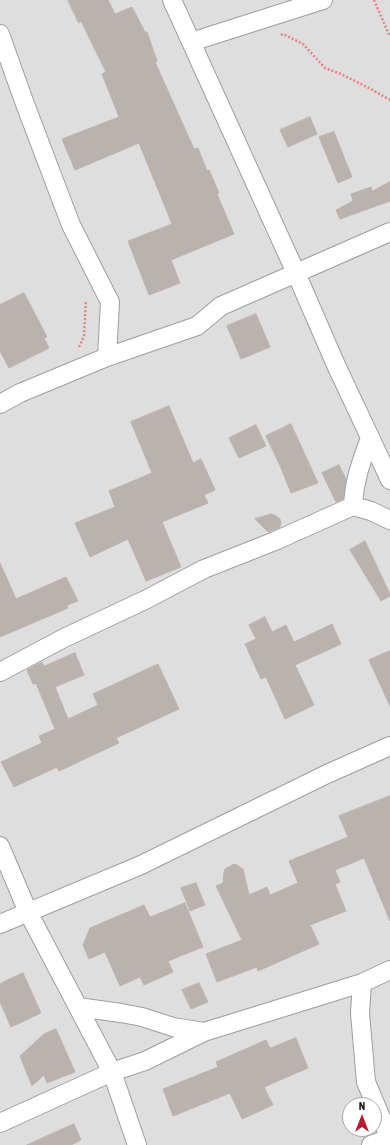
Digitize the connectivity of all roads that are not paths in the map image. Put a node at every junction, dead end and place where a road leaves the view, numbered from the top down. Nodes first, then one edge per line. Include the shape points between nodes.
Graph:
1 (172, 0) edge
2 (323, 0) edge
3 (0, 34) edge
4 (191, 42) junction
5 (390, 232) edge
6 (296, 274) junction
7 (107, 357) junction
8 (0, 404) edge
9 (370, 438) junction
10 (390, 480) edge
11 (353, 506) junction
12 (390, 520) edge
13 (0, 672) edge
14 (390, 746) edge
15 (0, 846) edge
16 (28, 912) junction
17 (0, 924) edge
18 (390, 970) edge
19 (362, 983) junction
20 (78, 1007) junction
21 (204, 1032) junction
22 (112, 1072) junction
23 (0, 1123) edge
24 (390, 1138) edge
25 (137, 1145) edge
26 (371, 1145) edge

1 - 4 street
2 - 4 street
3 - 7 street via 71,225 110,302
4 - 6 street
5 - 6 street
6 - 7 street via 220,306 197,326
6 - 9 street
7 - 8 street via 20,393
9 - 10 street
9 - 11 street via 357,473
11 - 12 street
11 - 13 street via 204,569
14 - 16 street via 293,790 141,865
15 - 16 street
16 - 17 street
16 - 20 street
18 - 19 street
19 - 21 street
19 - 24 street via 360,1013 366,1082
20 - 21 street via 142,1017 173,1027
20 - 22 street
21 - 22 street via 145,1062
22 - 23 street
22 - 25 street
24 - 26 street

